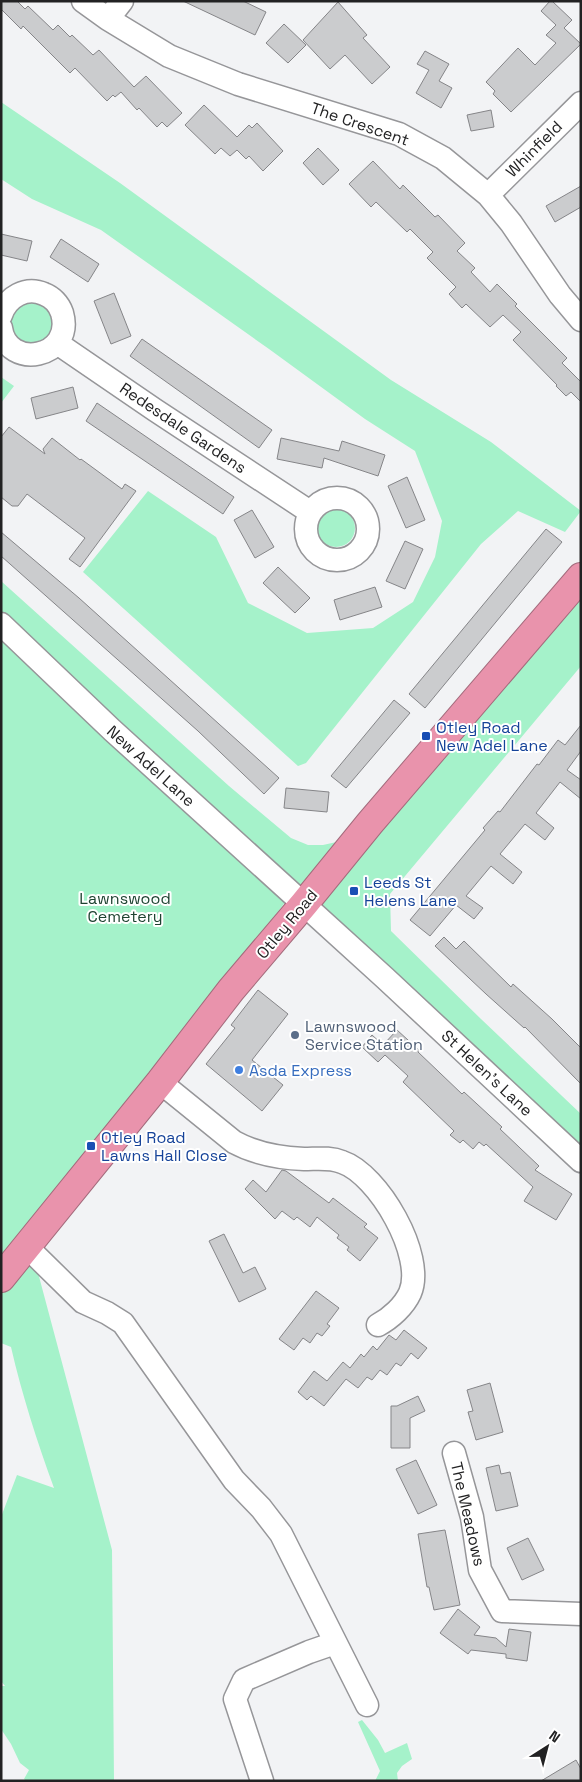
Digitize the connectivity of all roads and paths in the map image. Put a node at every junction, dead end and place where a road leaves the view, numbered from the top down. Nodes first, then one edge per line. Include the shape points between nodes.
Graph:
1 (84, 1) edge
2 (122, 1) edge
3 (108, 20) junction
4 (581, 103) edge
5 (488, 195) junction
6 (3, 305) edge
7 (581, 320) edge
8 (1, 328) edge
9 (57, 343) junction
10 (7, 356) edge
11 (310, 512) dead end
12 (581, 577) edge
13 (1, 624) edge
14 (304, 904) junction
15 (160, 1082) junction
16 (581, 1161) edge
17 (27, 1247) junction
18 (1, 1278) edge
19 (378, 1325) dead end
20 (454, 1453) dead end
21 (581, 1614) edge
22 (335, 1643) junction
23 (367, 1705) dead end
24 (262, 1781) edge

1 - 3 street, The Crescent
2 - 3 street
3 - 5 street, The Crescent via 169,56 238,84 399,134 443,158
4 - 5 street, Whinfield
5 - 7 street, The Crescent
6 - 9 street via 28,291 48,295 61,310 64,321
8 - 10 street
9 - 10 street via 39,354
9 - 11 street, Redesdale Gardens
12 - 14 highway, Otley Road
13 - 14 street, New Adel Lane via 112,730
14 - 15 highway, Otley Road via 231,990
14 - 16 street, St Helen's Lane
15 - 17 highway, Otley Road
15 - 19 street via 247,1149 282,1158 342,1162 371,1182 387,1204 409,1246 413,1264 410,1293 396,1312
17 - 18 highway, Otley Road
17 - 22 street via 83,1302 123,1323 234,1480 281,1534
20 - 21 street, The Meadows via 472,1517 480,1570 502,1611
22 - 23 street
22 - 24 street via 244,1680 235,1699

